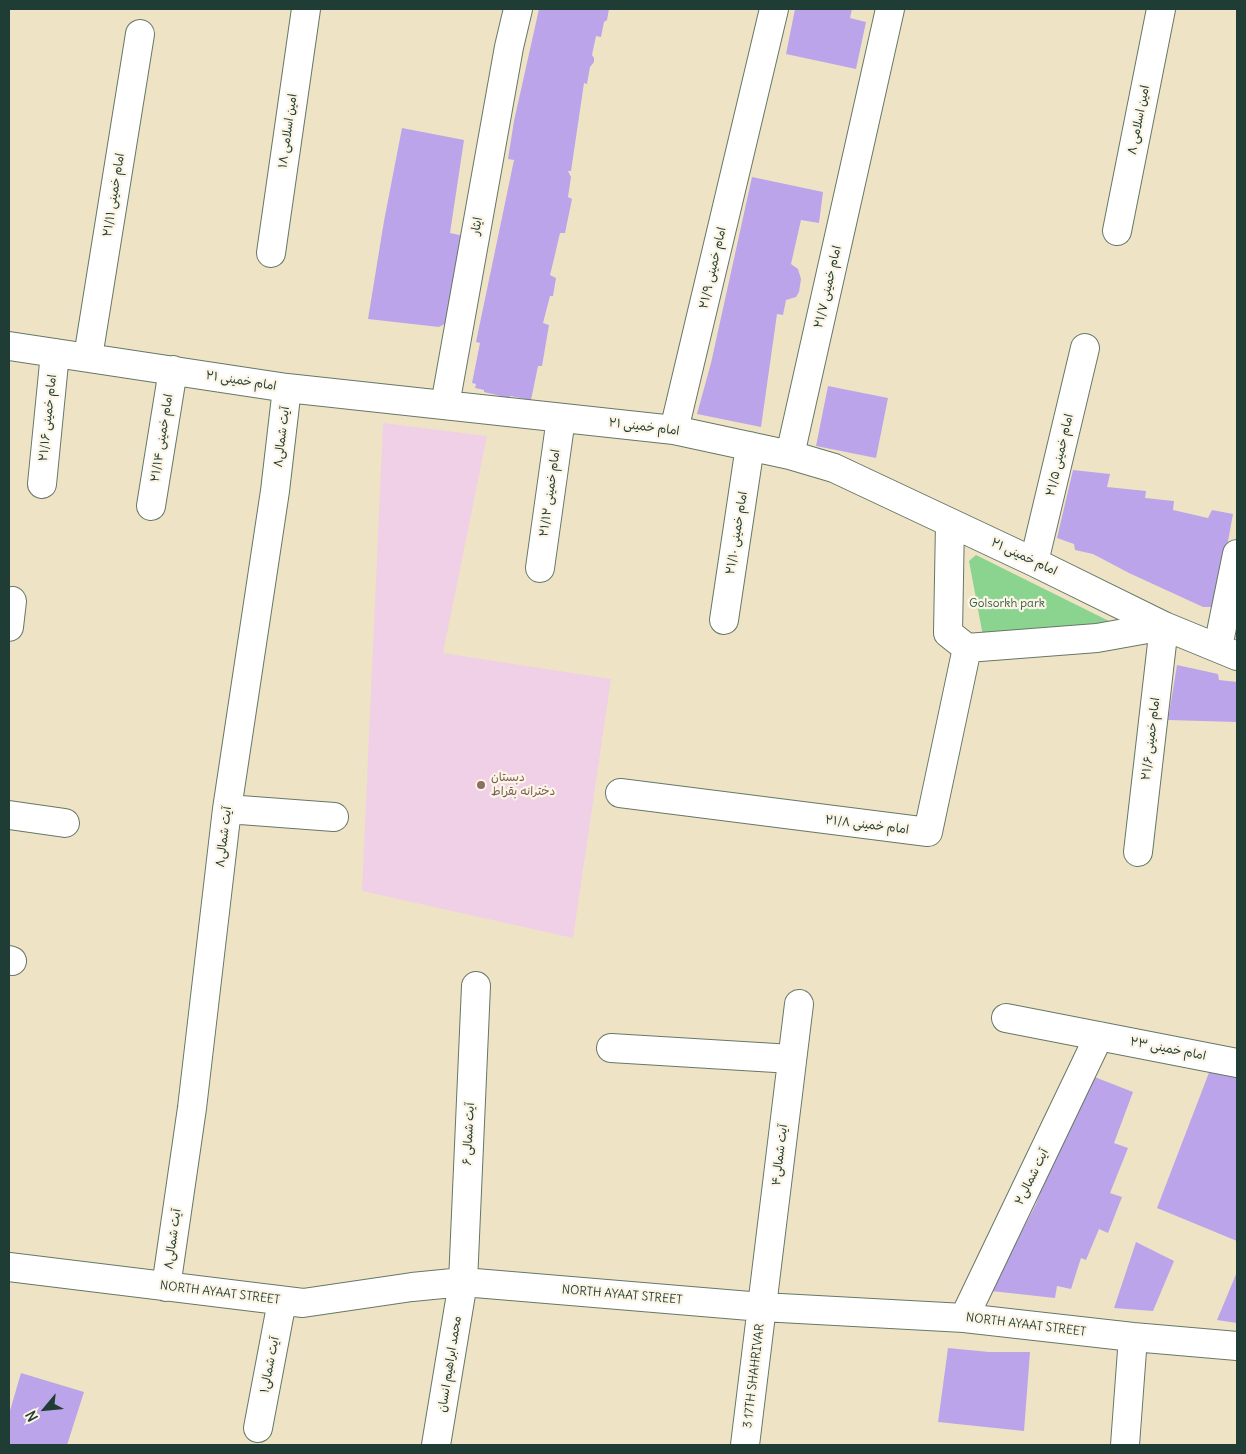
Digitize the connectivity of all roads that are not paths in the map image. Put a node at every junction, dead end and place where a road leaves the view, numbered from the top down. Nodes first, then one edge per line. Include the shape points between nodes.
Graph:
1 (306, 9) edge
2 (518, 9) edge
3 (774, 9) edge
4 (890, 9) edge
5 (1161, 9) edge
6 (140, 34) dead end
7 (1117, 231) dead end
8 (271, 253) dead end
9 (9, 346) edge
10 (1085, 348) dead end
11 (55, 352) junction
12 (88, 357) junction
13 (173, 370) junction
14 (287, 388) junction
15 (445, 405) junction
16 (561, 418) junction
17 (674, 430) junction
18 (750, 446) junction
19 (790, 455) junction
20 (42, 484) dead end
21 (152, 506) dead end
22 (950, 523) junction
23 (1237, 554) edge
24 (1034, 562) junction
25 (540, 568) dead end
26 (724, 620) dead end
27 (1164, 626) junction
28 (967, 648) junction
29 (1228, 652) edge
30 (620, 793) dead end
31 (227, 809) junction
32 (9, 815) edge
33 (334, 817) dead end
34 (65, 823) dead end
35 (1138, 852) dead end
36 (476, 986) dead end
37 (799, 1004) dead end
38 (1006, 1018) dead end
39 (1099, 1036) junction
40 (611, 1048) dead end
41 (792, 1060) junction
42 (1237, 1063) edge
43 (9, 1266) edge
44 (463, 1282) junction
45 (166, 1287) junction
46 (282, 1301) junction
47 (762, 1307) junction
48 (964, 1318) junction
49 (1133, 1337) junction
50 (1237, 1346) edge
51 (258, 1428) dead end
52 (436, 1445) edge
53 (745, 1445) edge
54 (1125, 1445) edge

1 - 8 street, امین اسلامی ۱۸
2 - 15 street, ایثار
3 - 17 street, امام خمینی ۲۱/۹
4 - 19 street, امام خمینی ۲۱/۷
5 - 7 street, امین اسلامی ۸
6 - 12 street, امام خمینی ۲۱/۱۱
9 - 11 street, امام خمینی ۲۱
10 - 24 street, امام خمینی ۲۱/۵
11 - 12 street, امام خمینی ۲۱
11 - 20 street, امام خمینی ۲۱/۱۶
12 - 13 street, امام خمینی ۲۱
13 - 14 street, امام خمینی ۲۱
13 - 21 street, امام خمینی ۲۱/۱۴
14 - 15 street, امام خمینی ۲۱
14 - 31 street, آیت شمالی۸ via 275,491
15 - 16 street, امام خمینی ۲۱
16 - 17 street, امام خمینی ۲۱
16 - 25 street, امام خمینی ۲۱/۱۲
17 - 18 street, امام خمینی ۲۱
18 - 19 street, امام خمینی ۲۱
18 - 26 street, امام خمینی ۲۱/۱۰
19 - 22 street, امام خمینی ۲۱ via 834,468
22 - 24 street, امام خمینی ۲۱
22 - 28 street via 948,633
23 - 29 street
24 - 27 street, امام خمینی ۲۱
27 - 28 street via 1097,638
27 - 29 street, امام خمینی ۲۱
27 - 35 street, امام خمینی ۲۱/۶
28 - 30 street, امام خمینی ۲۱/۸ via 928,832
31 - 33 street
31 - 45 street, آیت شمالی۸ via 192,1108
32 - 34 street
36 - 44 street, آیت شمالی ۶
37 - 41 street, آیت شمالی۴
38 - 39 street, امام خمینی ۲۳
39 - 42 street, امام خمینی ۲۳
39 - 48 street, آیت شمالی۲
40 - 41 street
41 - 47 street, آیت شمالی۴
43 - 45 street, NORTH AYAAT STREET
44 - 46 street, NORTH AYAAT STREET via 303,1303
44 - 47 street, NORTH AYAAT STREET
44 - 52 street, محمد ابراهیم انسان
45 - 46 street, NORTH AYAAT STREET
46 - 51 street, آیت شمالی۱
47 - 48 street, NORTH AYAAT STREET
47 - 53 street, 3 17TH SHAHRIVAR
48 - 49 street, NORTH AYAAT STREET
49 - 50 street, NORTH AYAAT STREET
49 - 54 street

